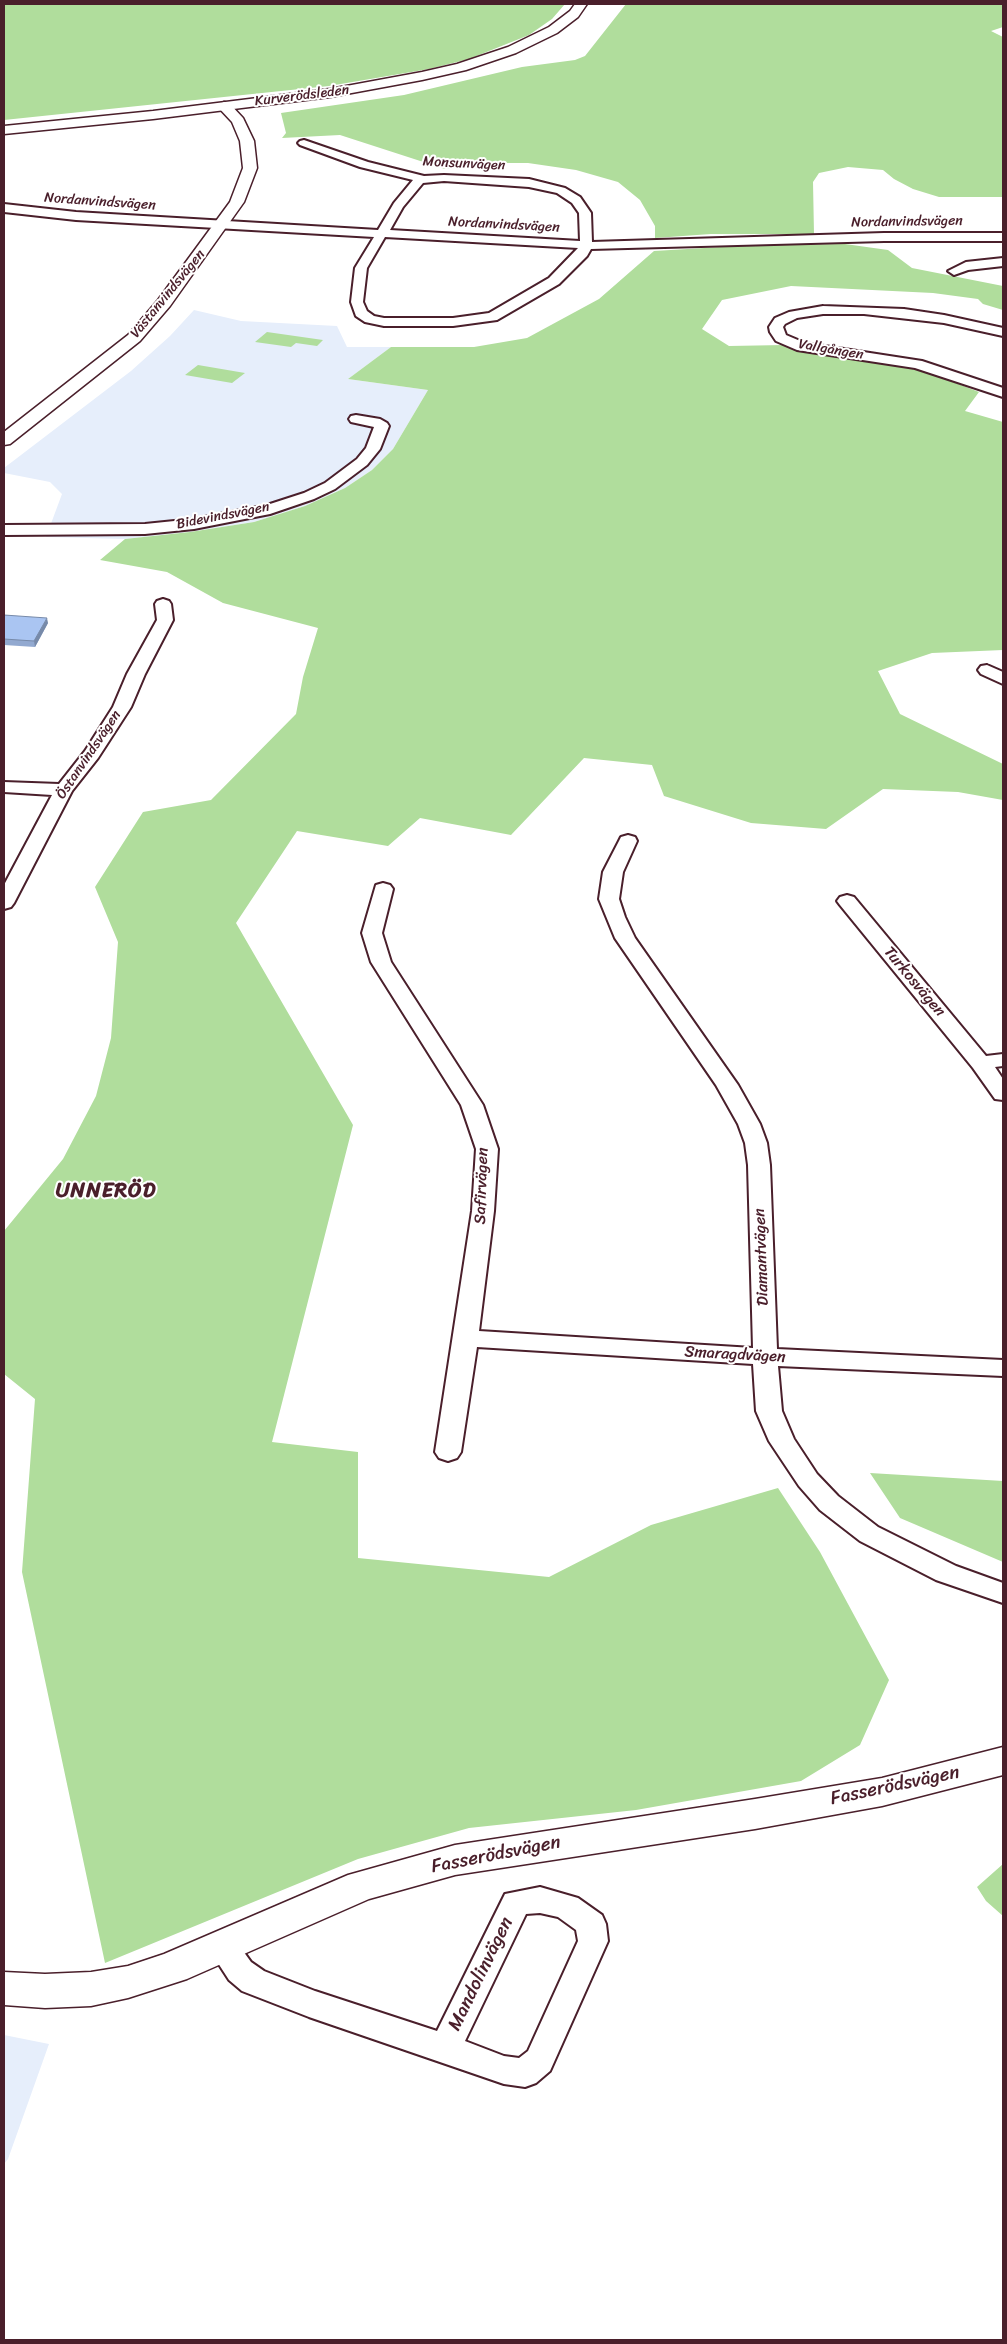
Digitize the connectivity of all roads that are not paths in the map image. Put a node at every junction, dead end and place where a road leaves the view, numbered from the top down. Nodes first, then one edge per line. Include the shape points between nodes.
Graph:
1 (581, 4) edge
2 (224, 106) junction
3 (4, 130) edge
4 (304, 143) dead end
5 (424, 179) junction
6 (4, 208) edge
7 (221, 225) junction
8 (382, 234) junction
9 (1003, 236) edge
10 (586, 244) junction
11 (1003, 262) edge
12 (954, 271) dead end
13 (1003, 332) edge
14 (1003, 393) edge
15 (356, 419) dead end
16 (4, 440) edge
17 (4, 530) edge
18 (163, 604) dead end
19 (987, 670) dead end
20 (1003, 679) edge
21 (4, 787) edge
22 (64, 790) junction
23 (628, 841) dead end
24 (383, 889) dead end
25 (846, 901) dead end
26 (4, 903) edge
27 (1003, 1060) edge
28 (981, 1063) junction
29 (1003, 1094) edge
30 (466, 1338) junction
31 (765, 1357) junction
32 (1003, 1368) edge
33 (448, 1452) dead end
34 (1003, 1593) edge
35 (1003, 1761) edge
36 (222, 1946) junction
37 (4, 1989) edge
38 (445, 2048) junction

1 - 2 street, Kurverödsleden via 574,14 542,36 461,67 348,91
2 - 3 street, Kurverödsleden
2 - 7 street, Västanvindsvägen via 238,121 247,141 250,168 240,195
4 - 5 street, Monsunvägen via 364,165
5 - 8 street via 419,180 398,206
5 - 10 street, Monsunvägen via 529,183 562,190 576,200 585,213
6 - 7 street, Nordanvindsvägen
7 - 8 street, Nordanvindsvägen
7 - 16 street, Västanvindsvägen via 129,342
8 - 10 street, Nordanvindsvägen
8 - 10 street via 361,268 357,302 361,313 384,322 465,322 492,317 554,281 583,253
9 - 10 street, Nordanvindsvägen via 634,246
11 - 12 street via 966,266
13 - 14 street, Vallgången via 944,318 864,310 823,310 794,315 780,321 776,327 782,338 802,347 917,364
15 - 17 street, Bidevindsvägen via 382,426 373,449 362,462 330,486 270,509 194,524 145,528
18 - 22 street, Östanvindsvägen via 165,620 122,707
19 - 20 street
21 - 22 street
22 - 26 street, Östanvindsvägen
23 - 31 street, Diamantvägen via 613,872 609,899 615,917 637,957 727,1085 756,1143
24 - 30 street, Safirvägen via 372,933 381,962 472,1105 487,1149 483,1211
25 - 28 street, Turkosvägen
27 - 28 street
28 - 29 street, Turkosvägen
30 - 31 street, Smaragdvägen
30 - 33 street, Safirvägen
31 - 32 street, Smaragdvägen
31 - 34 street, Diamantvägen via 770,1411 782,1441 808,1480 829,1502 869,1534 946,1573
35 - 36 street, Fasserödsvägen via 882,1792 455,1860 361,1886
36 - 37 street, Fasserödsvägen via 128,1982 91,1989
36 - 38 street, Mandolinvägen via 240,1971 253,1981
38 - 38 street, Mandolinvägen via 504,2070 525,2073 539,2061 593,1941 592,1924 568,1907 540,1900 516,1903

